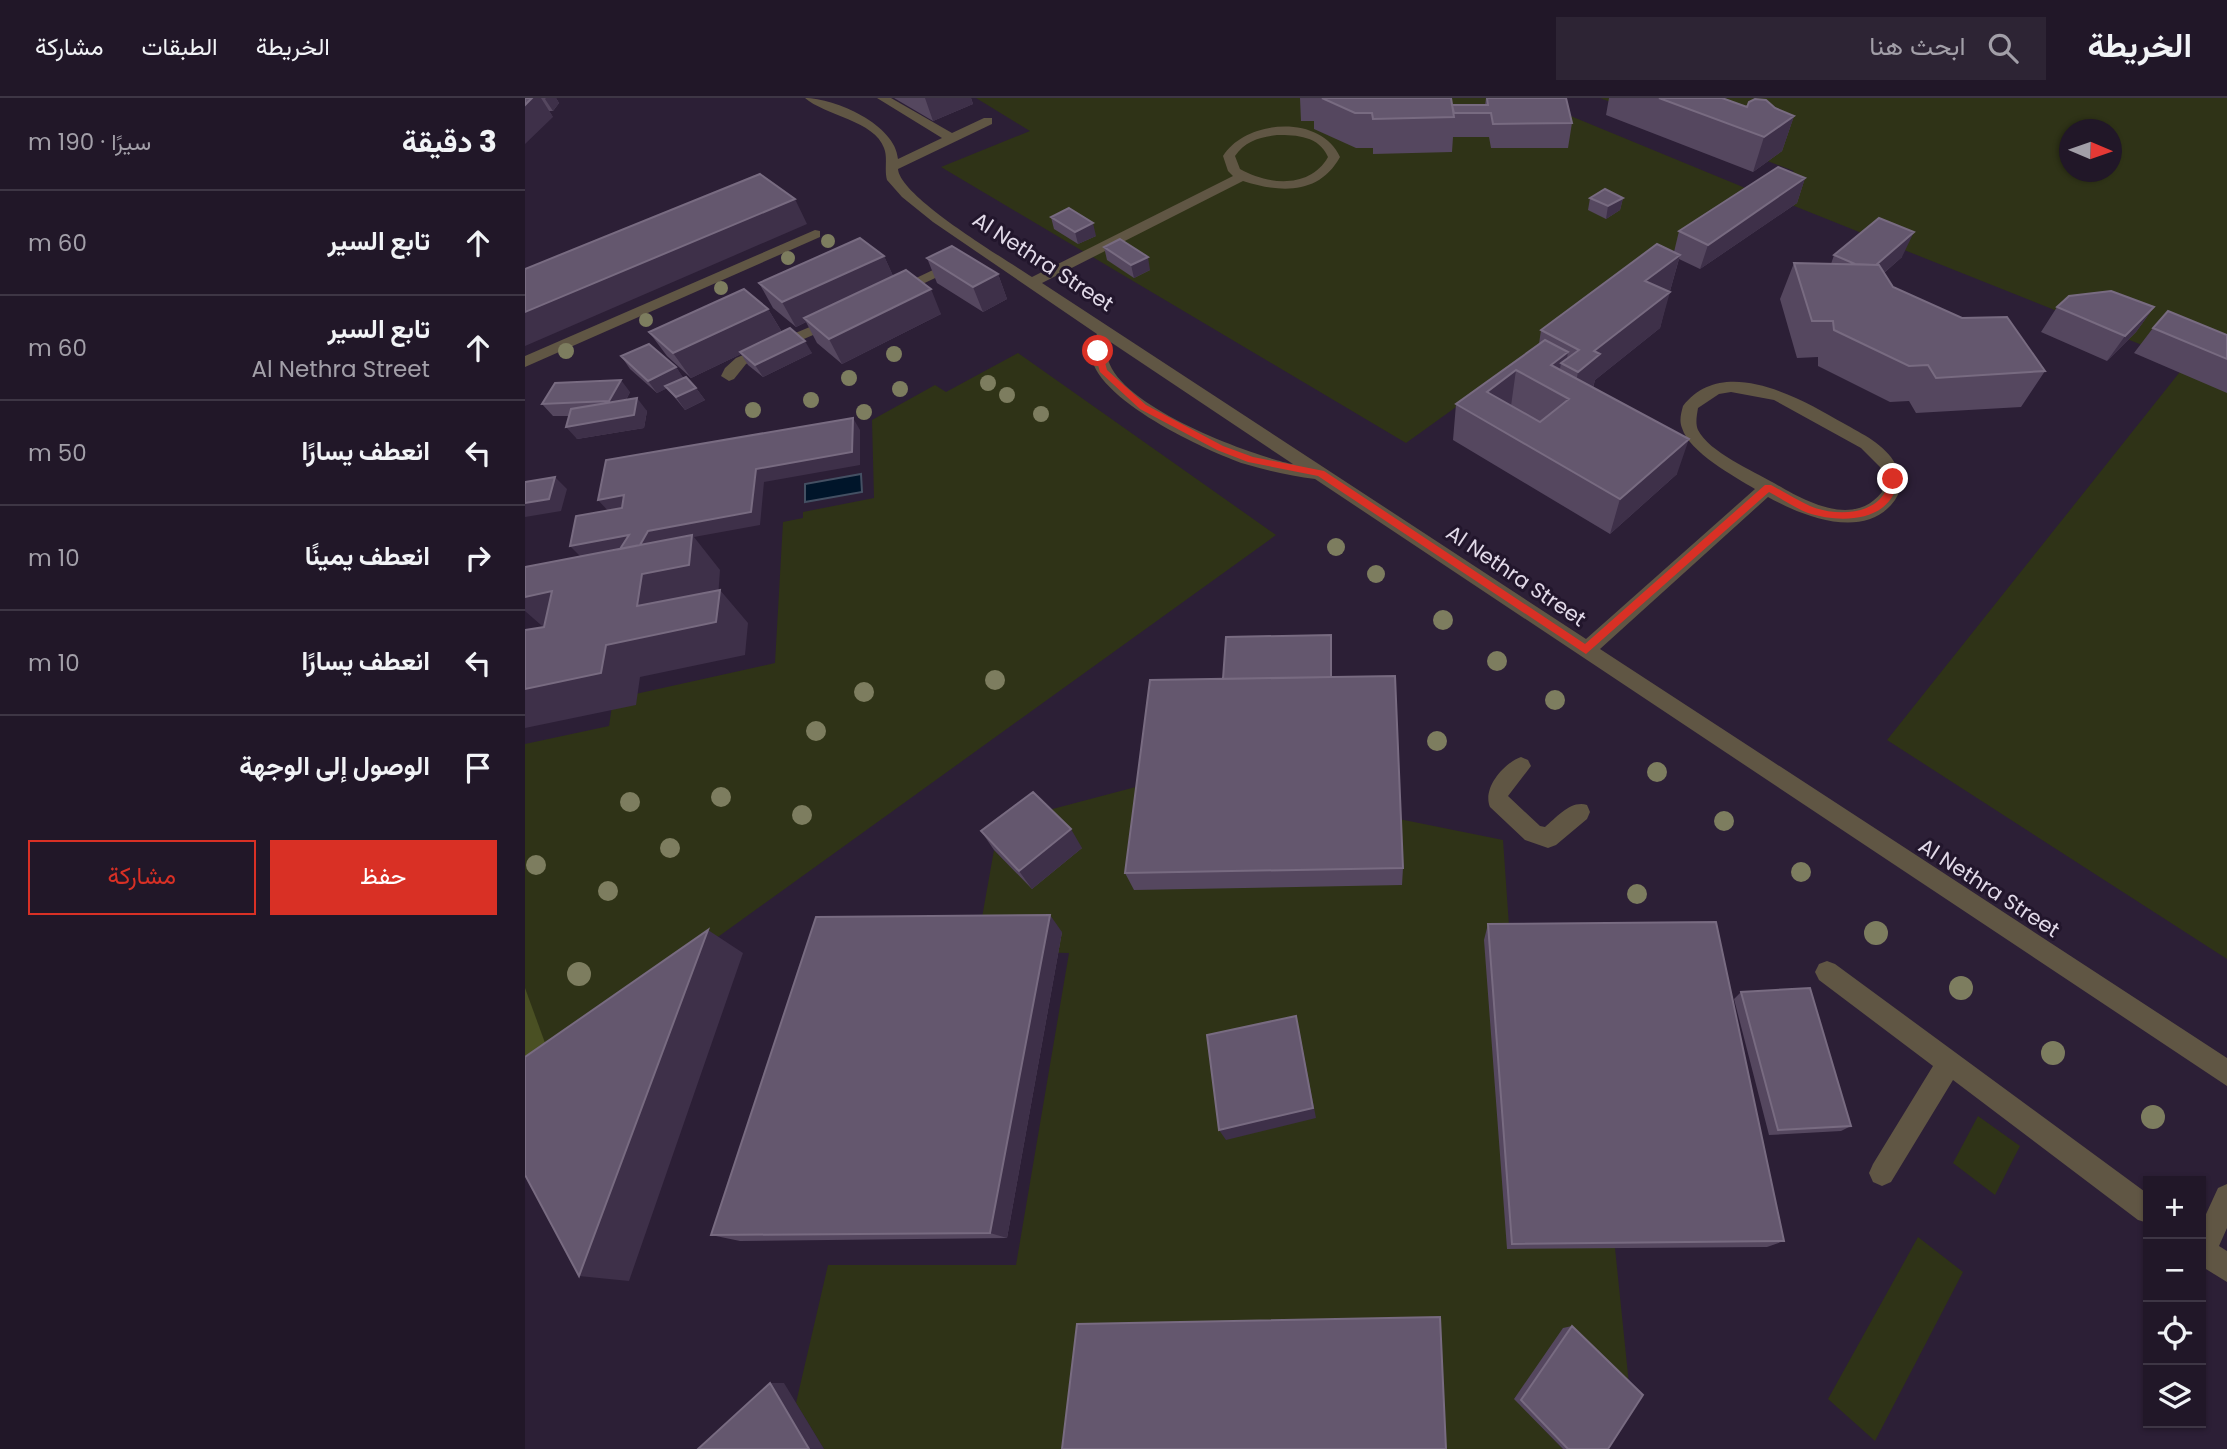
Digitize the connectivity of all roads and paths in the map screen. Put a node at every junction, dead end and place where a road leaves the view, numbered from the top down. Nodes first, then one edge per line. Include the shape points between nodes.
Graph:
1 (811, 98) edge
2 (883, 98) edge
3 (988, 121) dead end
4 (951, 138) junction
5 (891, 167) junction
6 (1242, 176) junction
7 (815, 234) dead end
8 (983, 251) junction
9 (1031, 283) junction
10 (879, 299) edge
11 (854, 312) edge
12 (1106, 331) junction
13 (525, 362) edge
14 (729, 376) dead end
15 (1321, 474) junction
16 (1768, 487) junction
17 (1586, 650) junction
18 (1521, 766) dead end
19 (1579, 812) dead end
20 (1827, 972) dead end
21 (1949, 1063) junction
22 (2227, 1073) edge
23 (1882, 1173) dead end
24 (2227, 1197) edge
25 (2143, 1206) edge
26 (2206, 1242) edge
27 (2206, 1253) edge
28 (2227, 1268) edge

1 - 5 street, Al Nethra Street via 881,133 893,157
2 - 4 street
3 - 4 street
4 - 5 street
5 - 8 street, Al Nethra Street via 895,183
6 - 6 street via 1275,184 1302,181 1325,171 1334,157 1317,137 1291,131 1263,133 1250,137 1229,156 1230,164
6 - 9 street
7 - 13 street
8 - 9 street, Al Nethra Street
8 - 10 street
9 - 12 street, Al Nethra Street
11 - 14 street via 741,361
12 - 15 street, Al Nethra Street
12 - 15 street via 1098,351 1103,371 1143,407 1251,460
15 - 17 street, Al Nethra Street
16 - 16 street via 1809,510 1852,515 1884,503 1892,492 1893,479 1878,452 1786,399 1751,387 1714,390 1700,397 1688,418 1699,443
16 - 17 street
17 - 22 street, Al Nethra Street
18 - 19 street via 1497,793 1498,800 1533,833 1548,838
20 - 21 street
21 - 23 street
21 - 25 street
24 - 26 street
27 - 28 street

